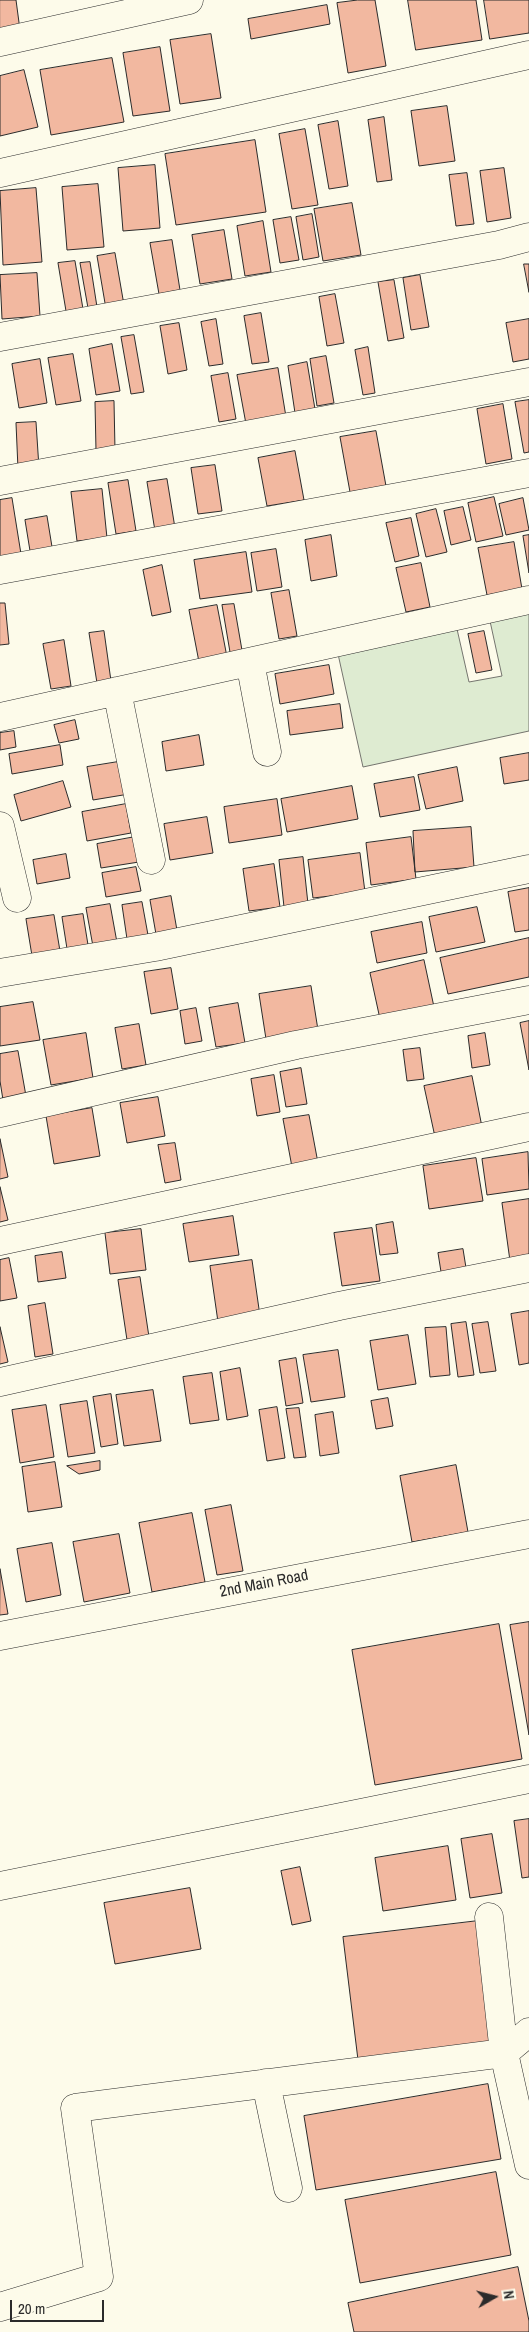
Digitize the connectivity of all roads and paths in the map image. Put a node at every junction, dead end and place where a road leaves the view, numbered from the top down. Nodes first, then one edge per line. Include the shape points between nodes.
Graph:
1 (189, 0) edge
2 (0, 42) edge
3 (529, 55) edge
4 (0, 173) edge
5 (529, 237) edge
6 (0, 337) edge
7 (529, 382) edge
8 (529, 473) edge
9 (0, 481) edge
10 (0, 570) edge
11 (529, 600) edge
12 (250, 662) junction
13 (117, 691) junction
14 (0, 717) edge
15 (267, 752) dead end
16 (0, 826) edge
17 (151, 860) dead end
18 (529, 869) edge
19 (17, 898) dead end
20 (0, 973) edge
21 (529, 1000) edge
22 (0, 1113) edge
23 (529, 1127) edge
24 (0, 1241) edge
25 (529, 1268) edge
26 (0, 1382) edge
27 (529, 1534) edge
28 (0, 1636) edge
29 (529, 1779) edge
30 (0, 1886) edge
31 (489, 1917) dead end
32 (529, 2032) edge
33 (504, 2053) junction
34 (266, 2083) junction
35 (529, 2165) edge
36 (288, 2188) dead end
37 (0, 2308) edge

1 - 2 street
3 - 4 street
5 - 6 street
7 - 9 street
8 - 10 street
11 - 12 street
12 - 13 street
12 - 15 street
13 - 14 street
13 - 17 street
16 - 19 street
18 - 20 street via 155,947
21 - 22 street via 296,1045
23 - 24 street
25 - 26 street via 339,1306
27 - 28 street, 2nd Main Road
29 - 30 street
31 - 33 street
32 - 33 street
33 - 34 street
33 - 35 street
34 - 36 street
34 - 37 street via 75,2108 99,2277

